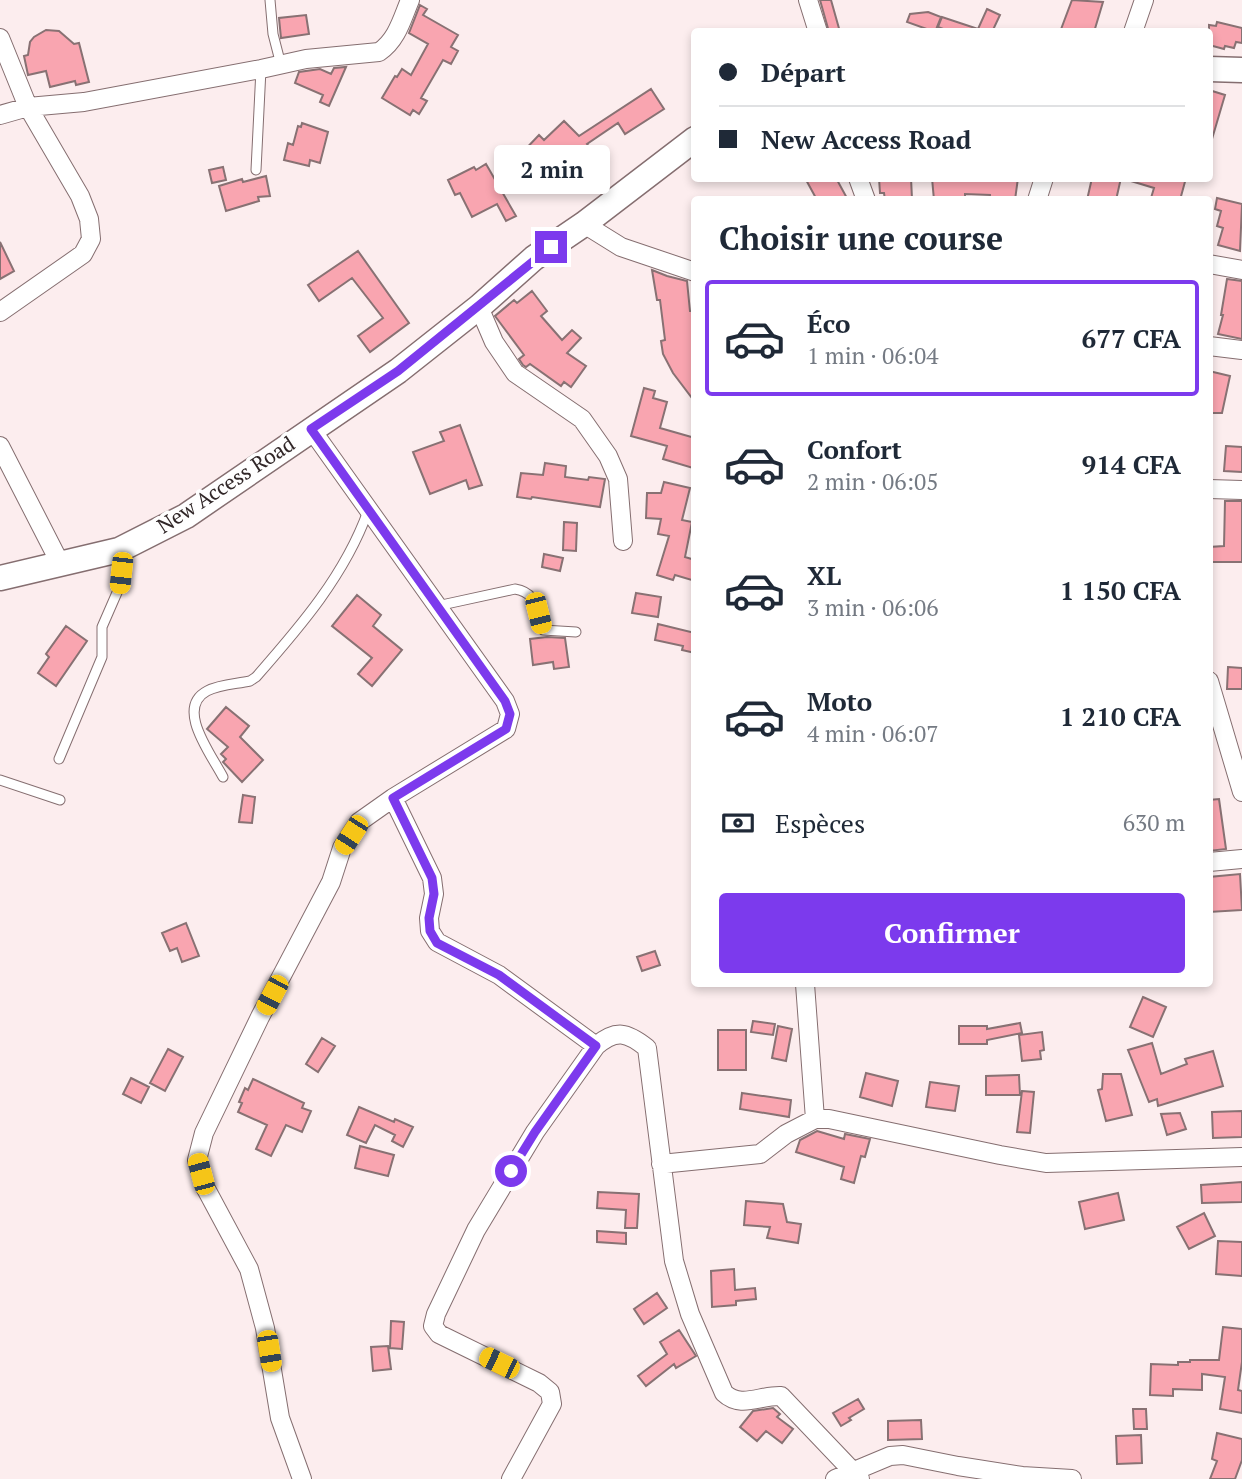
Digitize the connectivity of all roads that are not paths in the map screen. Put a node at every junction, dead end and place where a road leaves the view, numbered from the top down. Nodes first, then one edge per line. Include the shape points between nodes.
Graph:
1 (270, 0) edge
2 (410, 0) edge
3 (808, 0) edge
4 (1144, 0) edge
5 (817, 28) edge
6 (1134, 28) edge
7 (0, 38) edge
8 (281, 65) junction
9 (261, 69) junction
10 (1213, 69) edge
11 (1242, 70) edge
12 (28, 107) junction
13 (0, 115) edge
14 (691, 142) edge
15 (256, 170) dead end
16 (583, 224) junction
17 (1213, 265) edge
18 (1242, 270) edge
19 (691, 271) edge
20 (479, 307) junction
21 (0, 312) edge
22 (1213, 346) edge
23 (1242, 350) edge
24 (311, 429) junction
25 (0, 446) edge
26 (1213, 489) edge
27 (1242, 490) edge
28 (369, 510) junction
29 (623, 541) dead end
30 (119, 550) junction
31 (61, 565) junction
32 (0, 578) edge
33 (437, 606) junction
34 (576, 632) dead end
35 (1213, 694) edge
36 (59, 759) dead end
37 (223, 777) dead end
38 (0, 780) edge
39 (1242, 792) edge
40 (393, 798) junction
41 (60, 800) dead end
42 (1242, 859) edge
43 (1213, 862) edge
44 (805, 987) edge
45 (596, 1046) junction
46 (815, 1119) junction
47 (1242, 1157) edge
48 (661, 1164) junction
49 (857, 1475) edge
50 (302, 1479) edge
51 (511, 1479) edge
52 (835, 1479) edge
53 (1072, 1479) edge

1 - 8 lane
2 - 8 street via 396,34 379,52
3 - 5 street
4 - 6 street
7 - 12 street
8 - 9 street
9 - 12 street via 84,102
9 - 15 lane
10 - 11 main road
12 - 13 street
12 - 21 street via 80,195 91,239 83,254
14 - 16 main road, New Access Road
16 - 19 street via 621,247
16 - 20 main road, New Access Road via 534,258
17 - 18 street
20 - 24 main road, New Access Road via 398,371
20 - 29 street via 494,342 515,373 582,419 608,456 618,480
22 - 23 street
24 - 28 street
24 - 30 main road, New Access Road via 186,516
25 - 31 street
26 - 27 street
28 - 33 street
28 - 37 lane via 345,562 256,677 206,691 194,701 196,726
30 - 31 main road, New Access Road
30 - 36 lane via 119,588 102,627 102,657
31 - 32 main road, New Access Road
33 - 34 lane via 514,589 534,598 543,630
33 - 40 street via 510,714 506,729
35 - 39 street
38 - 41 lane
40 - 45 street via 432,878 429,918 437,943 499,975
40 - 50 street via 359,822 342,848 331,882 204,1133 197,1160 205,1187 249,1269 265,1328 280,1418
42 - 43 street
44 - 46 street
45 - 48 street via 607,1036 621,1034 634,1037 646,1048
45 - 51 street via 535,1132 476,1230 433,1326 439,1334 550,1392 552,1404
46 - 47 street via 1046,1163
46 - 48 street via 760,1154
48 - 49 street via 678,1275 724,1393 742,1402 781,1396
49 - 52 street
49 - 53 street via 890,1456 903,1455 1022,1476

